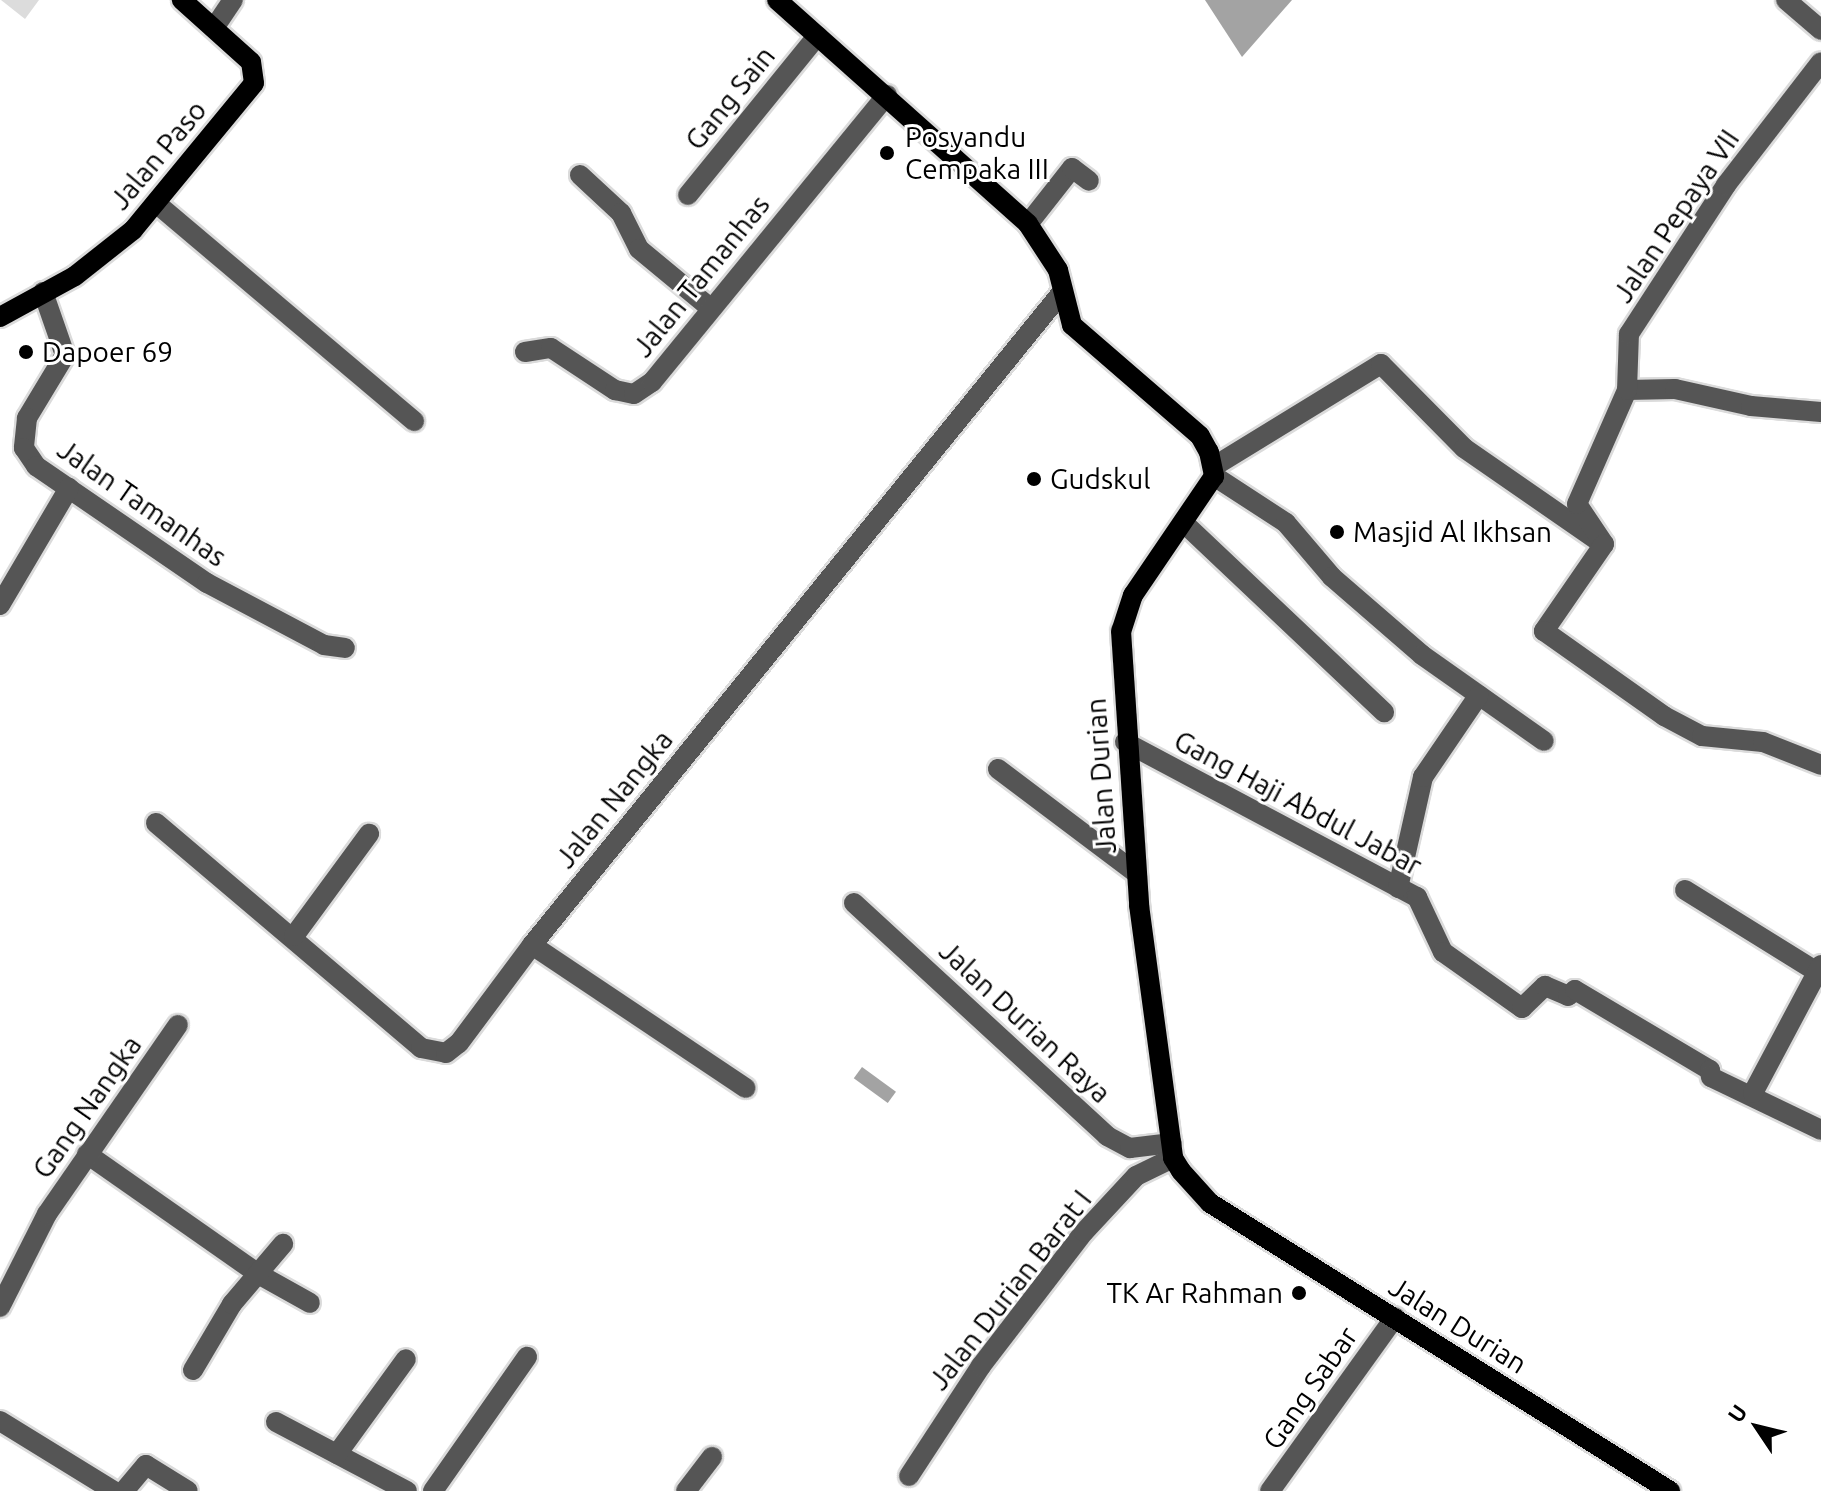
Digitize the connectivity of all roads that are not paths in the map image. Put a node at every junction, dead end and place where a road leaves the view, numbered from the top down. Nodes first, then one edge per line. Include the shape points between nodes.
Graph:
1 (182, 0) edge
2 (233, 0) edge
3 (777, 0) edge
4 (1786, 0) edge
5 (214, 28) junction
6 (1821, 30) edge
7 (817, 36) junction
8 (1821, 62) edge
9 (887, 95) junction
10 (580, 175) dead end
11 (1089, 181) dead end
12 (688, 195) dead end
13 (156, 203) junction
14 (1028, 224) junction
15 (1063, 291) junction
16 (43, 292) junction
17 (709, 307) junction
18 (0, 317) edge
19 (525, 352) dead end
20 (1627, 390) junction
21 (1307, 397) dead end
22 (1821, 412) edge
23 (414, 421) dead end
24 (1280, 424) junction
25 (1213, 472) junction
26 (69, 488) junction
27 (1185, 524) junction
28 (1604, 544) junction
29 (0, 605) edge
30 (345, 648) dead end
31 (1479, 695) junction
32 (1384, 712) dead end
33 (1544, 741) dead end
34 (1125, 742) junction
35 (1821, 765) edge
36 (998, 769) dead end
37 (156, 823) dead end
38 (369, 834) dead end
39 (1136, 873) junction
40 (1398, 888) junction
41 (1685, 890) dead end
42 (854, 903) dead end
43 (294, 936) junction
44 (532, 945) junction
45 (1819, 969) edge
46 (178, 1025) dead end
47 (746, 1088) dead end
48 (1753, 1093) junction
49 (1821, 1130) edge
50 (1172, 1150) junction
51 (87, 1154) junction
52 (283, 1244) dead end
53 (260, 1275) junction
54 (310, 1303) dead end
55 (0, 1307) edge
56 (1395, 1317) junction
57 (527, 1357) dead end
58 (406, 1359) dead end
59 (193, 1370) dead end
60 (0, 1421) edge
61 (276, 1422) dead end
62 (337, 1454) junction
63 (712, 1457) dead end
64 (909, 1476) dead end
65 (114, 1491) edge
66 (124, 1491) edge
67 (188, 1491) edge
68 (407, 1491) edge
69 (433, 1491) edge
70 (686, 1491) edge
71 (1270, 1491) edge
72 (1670, 1491) edge

1 - 5 main road, Jalan Paso
2 - 5 street
3 - 7 main road
4 - 6 street
5 - 13 main road, Jalan Paso via 251,62 254,83
7 - 9 main road
7 - 12 street, Gang Sain
8 - 20 street, Jalan Pepaya VII via 1726,185 1629,334
9 - 14 main road
9 - 17 street, Jalan Tamanhas
10 - 17 street via 621,213 639,249
11 - 14 street via 1072,168
13 - 16 main road, Jalan Paso via 103,256
13 - 23 street
14 - 15 main road via 1045,243
15 - 25 main road via 1072,325 1200,436
15 - 44 street, Jalan Nangka
16 - 18 main road, Jalan Paso
16 - 26 street, Jalan Tamanhas via 65,355 27,418 24,448 36,466
17 - 19 street, Jalan Tamanhas via 652,382 634,394 615,390 551,348
20 - 22 street via 1675,389 1751,406
20 - 28 street, Jalan Pepaya VII via 1577,504
21 - 24 street
24 - 25 street
24 - 28 street via 1381,364 1464,448
25 - 27 main road, Jalan Durian
25 - 31 street via 1286,523 1362,605
26 - 29 street
26 - 30 street, Jalan Tamanhas via 207,583 324,645
27 - 32 street
27 - 34 main road, Jalan Durian via 1125,611
28 - 35 street via 1544,631 1664,716 1702,736 1763,742
31 - 33 street
31 - 40 street via 1423,777
34 - 39 main road, Jalan Durian
34 - 40 street, Gang Haji Abdul Jabar
36 - 39 street
37 - 43 street, Jalan Nangka
38 - 43 street
39 - 50 main road, Jalan Durian
40 - 48 street, Gang Haji Abdul Jabar via 1417,897 1443,952 1522,1008 1545,986 1568,996 1575,990 1710,1070 1711,1077 1745,1095
41 - 45 street
42 - 50 street, Jalan Durian Raya via 1107,1136 1130,1148
43 - 44 street, Jalan Nangka via 431,1053 446,1053 459,1043
44 - 47 street
45 - 48 street
46 - 51 street, Gang Nangka
48 - 49 street, Gang Haji Abdul Jabar
50 - 56 main road, Jalan Durian via 1210,1203
50 - 64 street, Jalan Durian Barat I via 1136,1176 1084,1232 981,1366
51 - 53 street
51 - 55 street, Gang Nangka via 47,1214
52 - 53 street
53 - 54 street
53 - 59 street via 232,1304
56 - 71 street, Gang Sabar
56 - 72 main road, Jalan Durian
57 - 69 street
58 - 62 street
60 - 65 street
61 - 62 street
62 - 68 street
63 - 70 street
66 - 67 street via 146,1465

